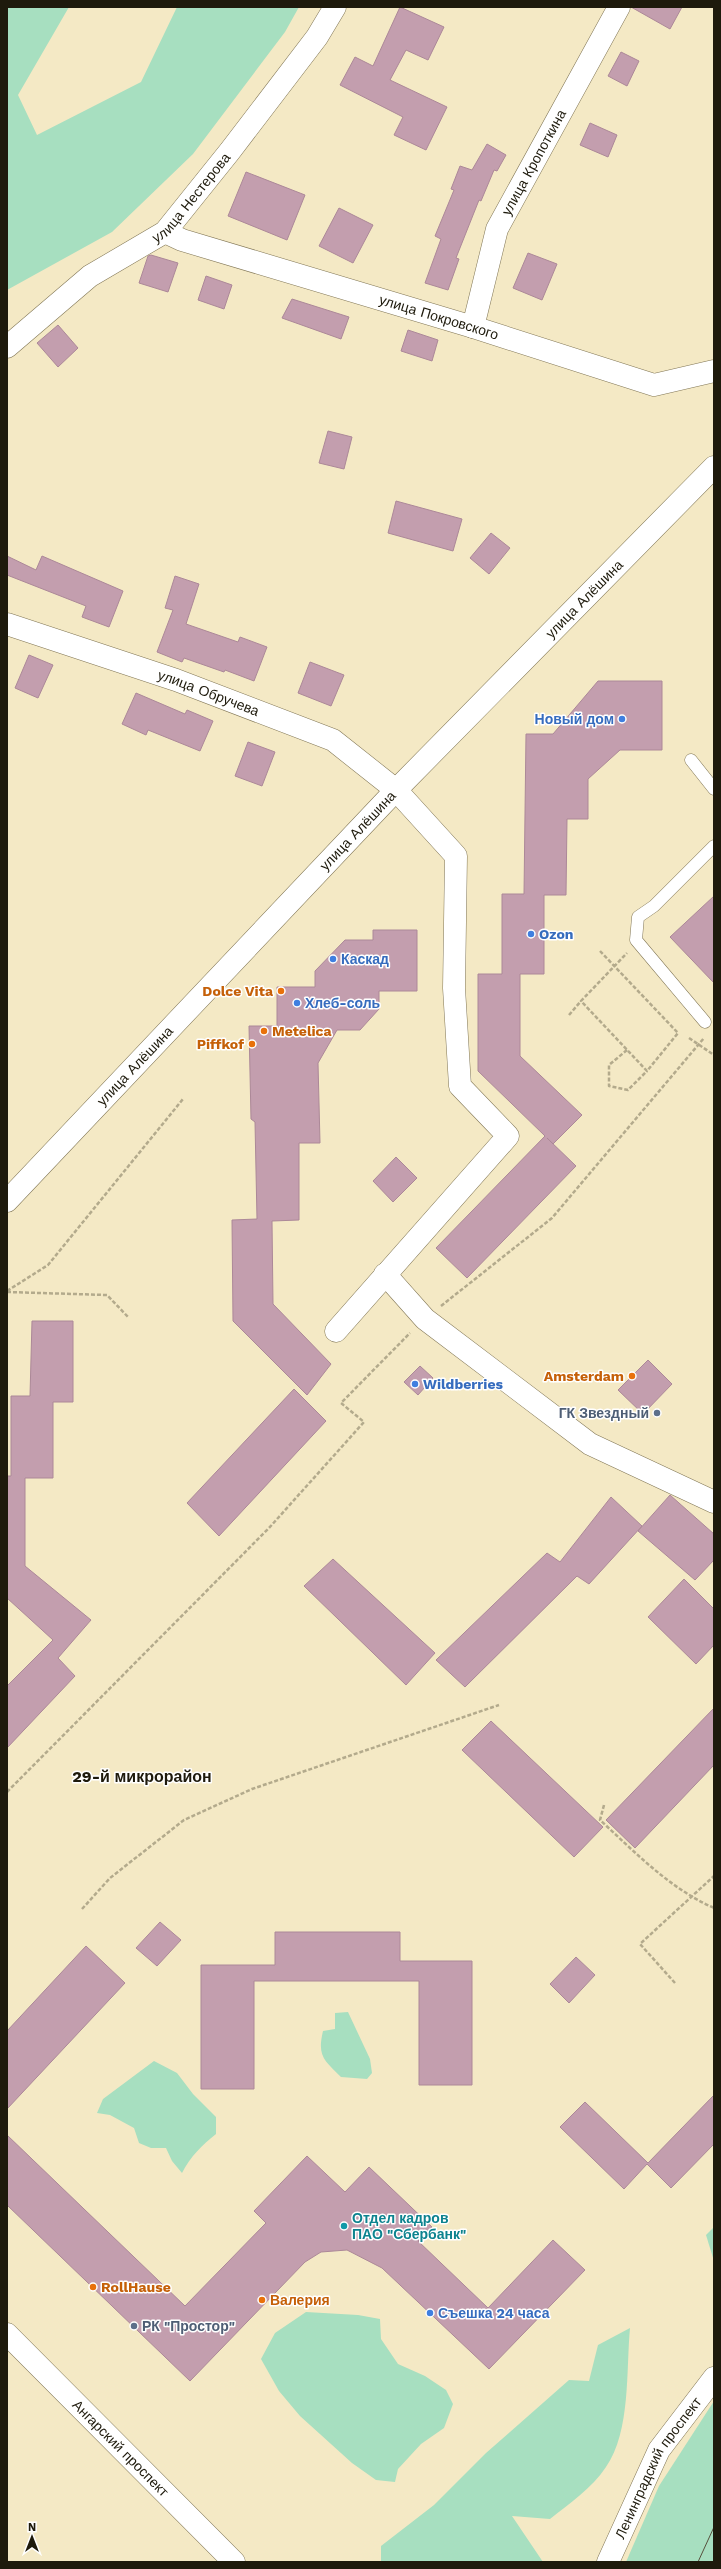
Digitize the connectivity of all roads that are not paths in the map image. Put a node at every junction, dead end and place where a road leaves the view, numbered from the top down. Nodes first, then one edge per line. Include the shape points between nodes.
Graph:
1 (335, 7) edge
2 (619, 7) edge
3 (165, 232) junction
4 (473, 327) junction
5 (7, 347) edge
6 (714, 371) edge
7 (714, 468) edge
8 (7, 624) edge
9 (691, 760) dead end
10 (714, 789) edge
11 (396, 790) junction
12 (714, 846) edge
13 (705, 1022) dead end
14 (7, 1201) edge
15 (385, 1274) junction
16 (336, 1331) dead end
17 (714, 1502) edge
18 (7, 2334) edge
19 (714, 2378) edge
20 (234, 2562) edge
21 (608, 2562) edge

1 - 3 street, улица Нестерова via 317,37 230,152
2 - 4 street, улица Кропоткина via 498,229
3 - 4 street, улица Покровского via 182,240
3 - 5 street, улица Нестерова via 90,276
4 - 6 street, улица Покровского via 654,385
7 - 11 street, улица Алёшина
8 - 11 street, улица Обручева via 176,680 333,740
9 - 10 lane
11 - 14 street, улица Алёшина
11 - 15 street, улица Обручева via 456,856 454,988 460,1086 508,1136
12 - 13 lane via 654,906 638,917 636,940
15 - 16 street
15 - 17 street via 424,1319 590,1444
18 - 20 street, Ангарский проспект
19 - 21 street, Ленинградский проспект via 659,2450

